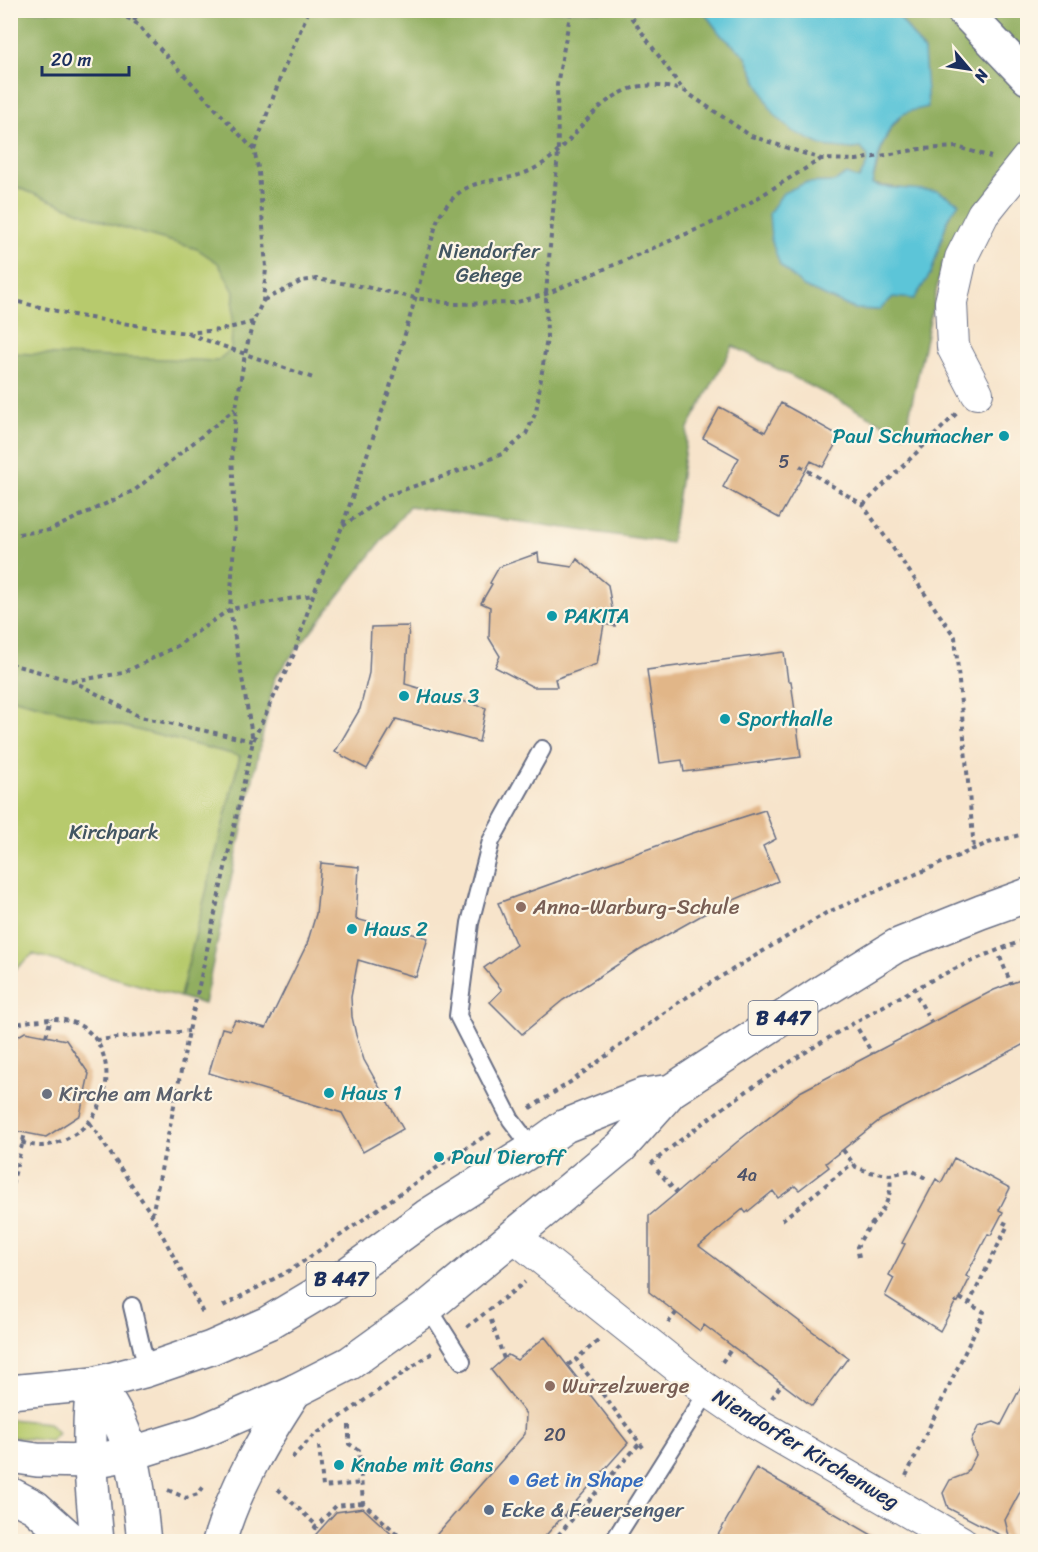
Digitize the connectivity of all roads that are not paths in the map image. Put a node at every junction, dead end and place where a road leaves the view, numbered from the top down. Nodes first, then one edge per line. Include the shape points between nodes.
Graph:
1 (963, 10) edge
2 (1028, 78) edge
3 (1025, 161) edge
4 (977, 393) road end
5 (542, 749) dead end
6 (1028, 895) edge
7 (671, 1091) junction
8 (533, 1149) junction
9 (515, 1237) junction
10 (132, 1306) dead end
11 (428, 1307) junction
12 (462, 1362) dead end
13 (147, 1370) junction
14 (94, 1384) junction
15 (295, 1390) junction
16 (708, 1391) junction
17 (10, 1392) edge
18 (130, 1454) junction
19 (10, 1456) edge
20 (92, 1461) junction
21 (10, 1494) edge
22 (74, 1542) edge
23 (97, 1542) edge
24 (144, 1542) edge
25 (219, 1542) edge
26 (613, 1542) edge
27 (961, 1542) edge

1 - 2 main road
3 - 4 street via 983,214 962,258 951,302 953,347
5 - 8 lane via 491,841 470,923 458,1016 511,1120
6 - 7 main road, B 447 via 896,946
7 - 8 main road, B 447 via 643,1095 565,1126
7 - 9 main road, B 447 via 621,1147
8 - 13 main road, B 447 via 427,1216 297,1307 220,1344
9 - 11 main road, B 447
9 - 16 street, Niendorfer Kirchenweg
10 - 13 lane
11 - 12 lane
11 - 15 main road, B 447 via 350,1363
13 - 14 main road, B 447
14 - 17 main road, B 447
14 - 18 main road via 114,1410
14 - 20 main road
15 - 18 main road, B 447 via 201,1432
15 - 25 main road via 239,1488
16 - 26 lane
16 - 27 street, Niendorfer Kirchenweg via 754,1422
18 - 20 main road, B 447
18 - 24 main road
19 - 20 main road, B 447
20 - 23 main road
21 - 22 main road via 35,1507

